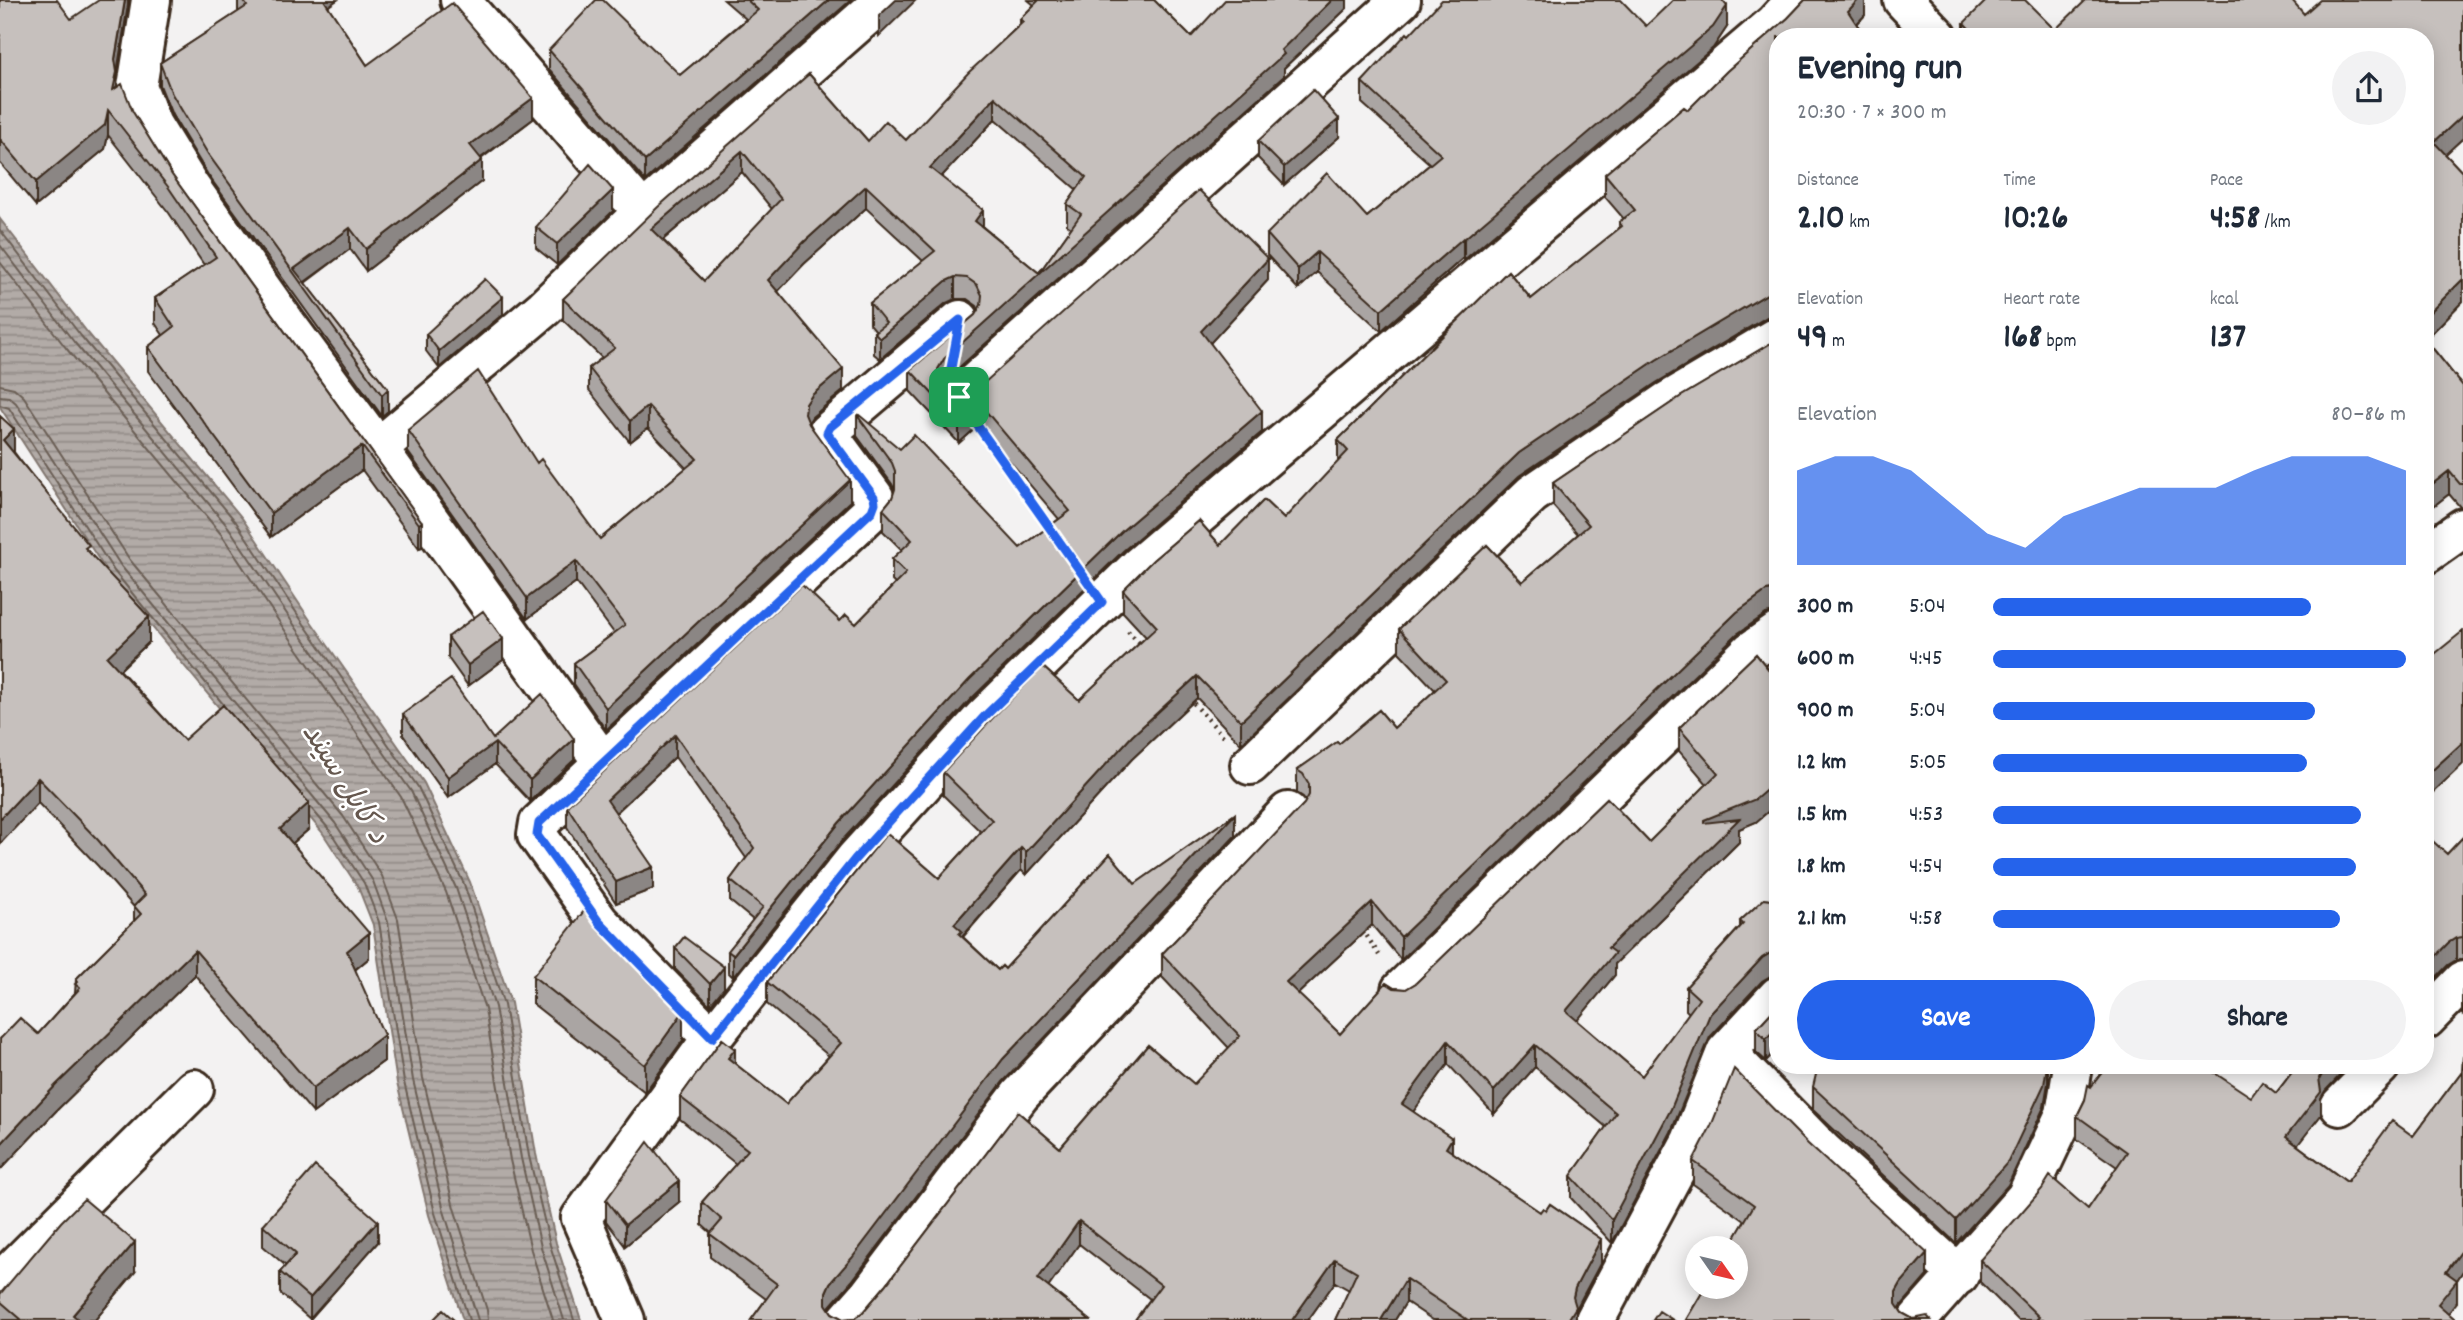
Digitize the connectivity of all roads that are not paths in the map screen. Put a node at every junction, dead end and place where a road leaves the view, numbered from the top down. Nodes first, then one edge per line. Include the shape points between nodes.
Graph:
1 (151, 0) edge
2 (460, 0) edge
3 (884, 0) edge
4 (1401, 0) edge
5 (1796, 0) edge
6 (1903, 0) edge
7 (1769, 28) edge
8 (1769, 28) edge
9 (1929, 28) edge
10 (643, 212) junction
11 (960, 320) dead end
12 (1769, 341) edge
13 (959, 397) edge
14 (378, 448) junction
15 (2463, 528) edge
16 (2434, 548) edge
17 (1769, 638) edge
18 (594, 750) dead end
19 (1250, 765) road end
20 (1288, 812) dead end
21 (2463, 981) edge
22 (1401, 990) edge
23 (1769, 1006) edge
24 (2434, 1011) edge
25 (712, 1038) junction
26 (1726, 1052) junction
27 (2072, 1074) edge
28 (2372, 1074) edge
29 (194, 1089) dead end
30 (2340, 1106) dead end
31 (1959, 1275) junction
32 (0, 1282) edge
33 (625, 1320) edge
34 (847, 1320) edge
35 (1595, 1320) edge
36 (1917, 1320) edge

1 - 14 street via 137,87 152,125 198,199
2 - 10 street
3 - 10 street
4 - 13 street
5 - 7 street
6 - 9 street
8 - 25 street via 1138,567 984,717 855,859
10 - 14 street via 544,308
11 - 25 street via 827,433 874,497 872,511 539,823 537,835 599,922
12 - 19 street via 1668,401 1532,494
14 - 18 street
15 - 16 street
17 - 22 street
20 - 34 street via 1020,1095
21 - 24 street
23 - 26 street
25 - 33 street via 581,1217
26 - 31 street via 1823,1151
26 - 35 street via 1691,1141
27 - 31 street via 2065,1114 2026,1197
28 - 30 street
29 - 32 street
31 - 36 street

